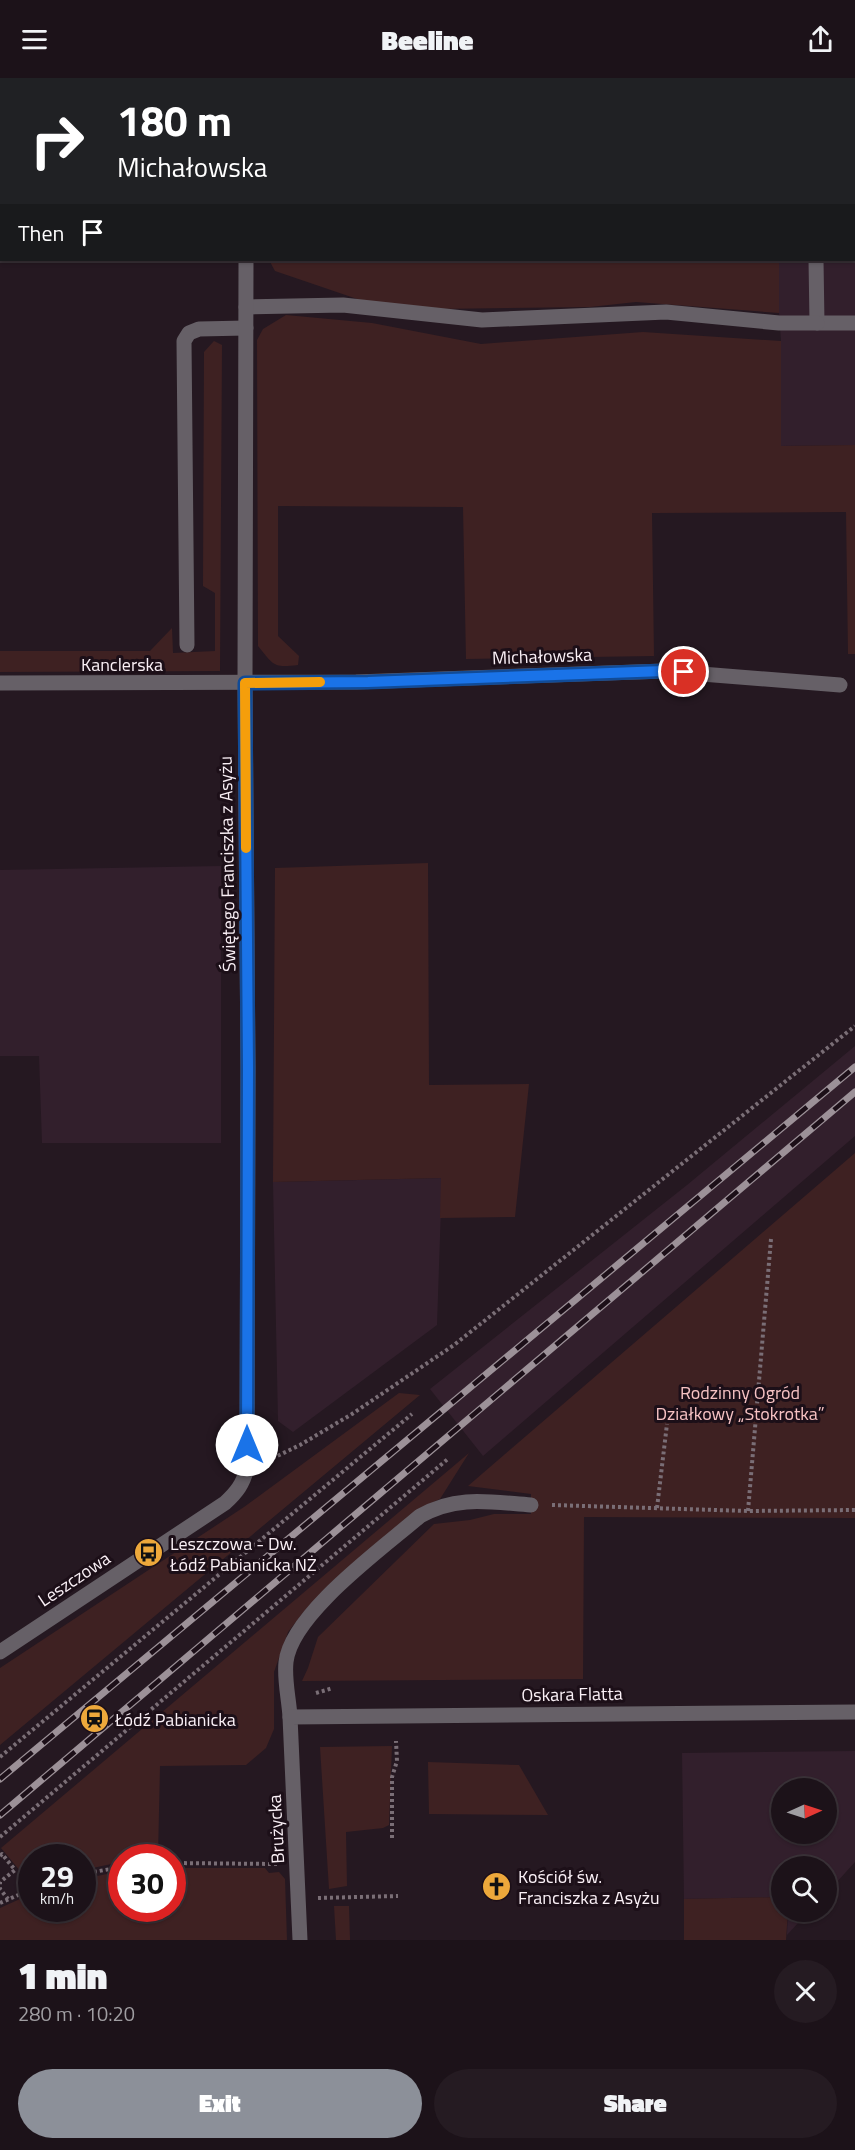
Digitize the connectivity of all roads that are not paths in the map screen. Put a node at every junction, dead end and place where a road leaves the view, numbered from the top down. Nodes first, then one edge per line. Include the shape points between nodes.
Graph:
1 (246, 261) edge
2 (816, 261) edge
3 (246, 307) junction
4 (817, 323) junction
5 (855, 323) edge
6 (246, 328) junction
7 (187, 645) dead end
8 (0, 683) edge
9 (245, 683) junction
10 (840, 685) dead end
11 (247, 1468) joint
12 (531, 1504) road end
13 (0, 1652) edge
14 (855, 1712) edge
15 (290, 1717) junction
16 (300, 1940) edge

1 - 3 street, Świętego Franciszka z Asyżu
2 - 4 street
3 - 4 street via 343,305 482,320 666,312
3 - 6 street, Świętego Franciszka z Asyżu
4 - 5 street
6 - 7 street via 199,329 189,333 184,341
6 - 9 street, Świętego Franciszka z Asyżu
8 - 9 street, Kanclerska
9 - 10 street, Michałowska via 664,671
9 - 11 street, Świętego Franciszka z Asyżu
11 - 13 street, Leszczowa via 243,1483 225,1503
12 - 15 street, Brużycka via 461,1502 432,1509 338,1587 294,1635 285,1663
14 - 15 street, Oskara Flatta
15 - 16 street, Brużycka

